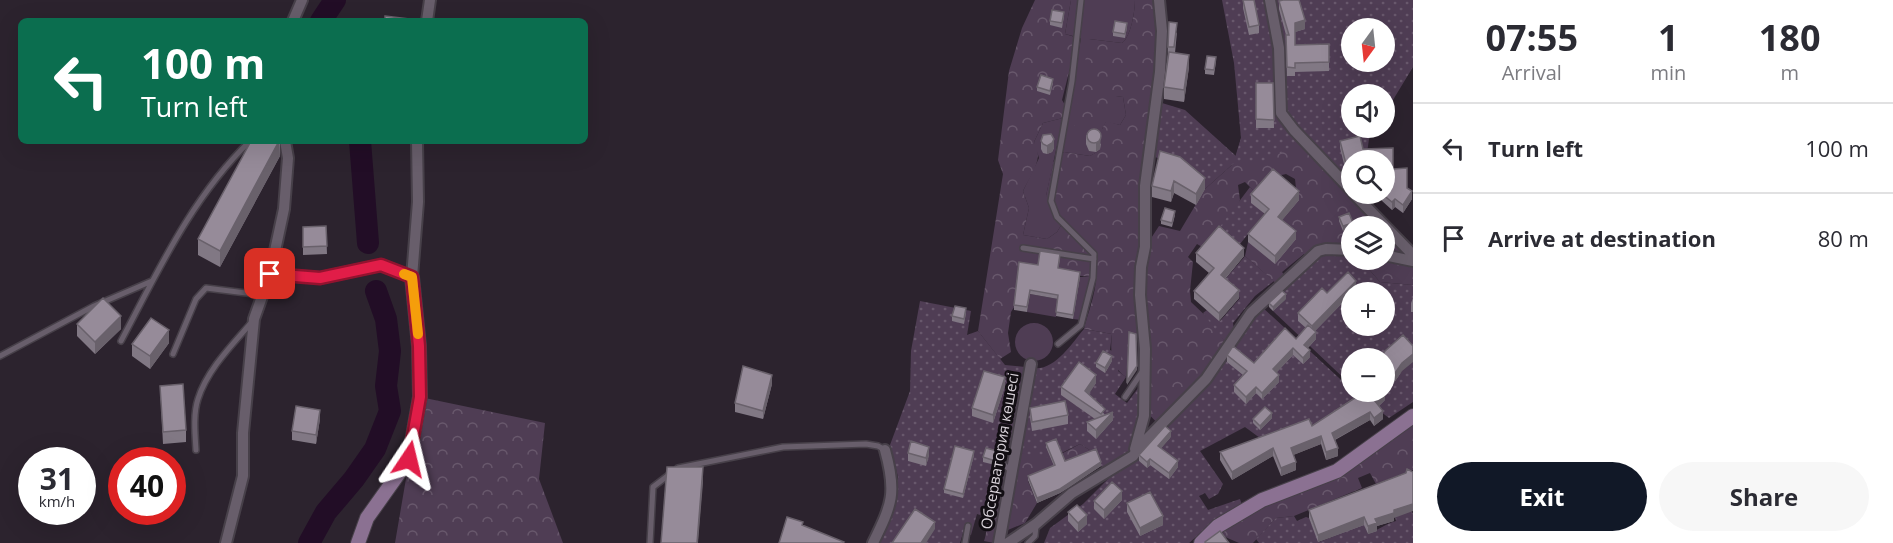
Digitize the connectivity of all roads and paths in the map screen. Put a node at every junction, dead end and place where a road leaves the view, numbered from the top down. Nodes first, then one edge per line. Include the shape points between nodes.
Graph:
1 (302, 0) edge
2 (430, 0) edge
3 (1081, 0) edge
4 (1160, 0) edge
5 (1270, 0) edge
6 (294, 18) edge
7 (427, 18) edge
8 (247, 144) edge
9 (286, 144) edge
10 (417, 144) edge
11 (1341, 179) edge
12 (1364, 204) edge
13 (1023, 248) dead end
14 (1341, 250) edge
15 (1413, 255) edge
16 (1395, 257) edge
17 (1094, 259) junction
18 (1413, 261) edge
19 (270, 274) junction
20 (412, 277) junction
21 (153, 281) junction
22 (262, 295) junction
23 (254, 319) junction
24 (121, 341) dead end
25 (1058, 344) dead end
26 (173, 354) dead end
27 (0, 356) edge
28 (1031, 364) dead end
29 (1145, 369) junction
30 (1125, 397) dead end
31 (1413, 416) edge
32 (196, 450) dead end
33 (885, 450) joint
34 (1133, 456) junction
35 (999, 460) dead end
36 (1011, 471) junction
37 (1036, 524) junction
38 (968, 526) dead end
39 (226, 543) edge
40 (358, 543) edge
41 (650, 543) edge
42 (873, 543) edge
43 (965, 543) edge
44 (999, 543) edge
45 (1008, 543) edge
46 (1028, 543) edge
47 (1201, 543) edge

1 - 6 street
2 - 7 street
3 - 17 lane via 1072,81 1051,201 1057,217 1094,254
4 - 29 street via 1160,72 1145,186 1145,247 1141,267
5 - 11 street via 1279,48 1281,113
8 - 21 lane via 197,202
9 - 19 street via 284,209
10 - 20 street via 418,202
12 - 15 street
13 - 17 lane
14 - 34 street, Обсерватория көшесі via 1317,251 1265,299 1206,379
16 - 18 street
17 - 25 lane via 1081,325
19 - 20 street via 320,278 381,265
19 - 22 street
20 - 40 street via 420,397 409,459 367,518
21 - 24 lane
21 - 27 lane via 94,306
22 - 23 street
22 - 26 lane via 206,288 196,299
23 - 32 lane via 208,377 197,400
23 - 39 street via 243,476
28 - 36 street, Обсерватория көшесі
29 - 30 lane
29 - 34 street via 1144,416
31 - 47 street via 1337,471 1262,500 1218,526
33 - 41 lane via 866,444 783,447 676,469 653,488
33 - 42 street via 893,477 892,500
34 - 37 street, Обсерватория көшесі via 1072,493
35 - 36 lane
36 - 44 street, Обсерватория көшесі
37 - 45 street, Обсерватория көшесі
37 - 46 lane via 1035,536
38 - 43 lane

